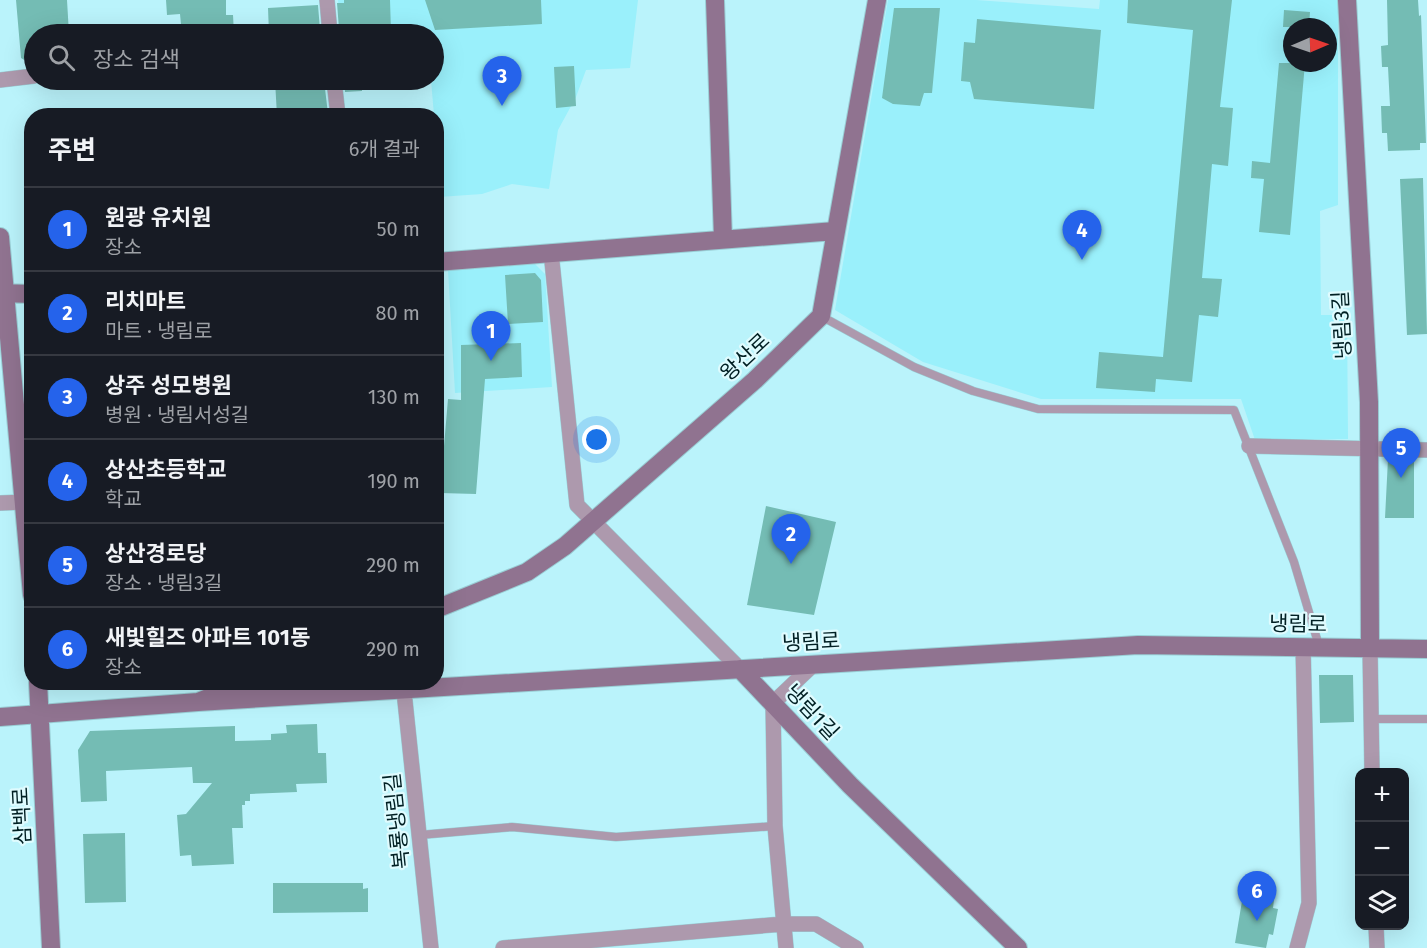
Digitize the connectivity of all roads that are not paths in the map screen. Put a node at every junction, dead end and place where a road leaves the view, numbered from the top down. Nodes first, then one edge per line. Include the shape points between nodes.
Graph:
1 (327, 0) edge
2 (715, 0) edge
3 (877, 0) edge
4 (1347, 0) edge
5 (329, 24) edge
6 (24, 77) edge
7 (0, 80) edge
8 (335, 90) edge
9 (337, 108) edge
10 (835, 231) junction
11 (0, 237) edge
12 (723, 239) junction
13 (551, 252) junction
14 (444, 261) edge
15 (3, 293) edge
16 (24, 294) edge
17 (821, 316) junction
18 (1249, 446) junction
19 (1370, 449) junction
20 (1427, 450) edge
21 (24, 474) edge
22 (24, 492) edge
23 (0, 503) edge
24 (595, 521) junction
25 (444, 606) edge
26 (1311, 646) junction
27 (1370, 647) junction
28 (1427, 649) edge
29 (813, 665) junction
30 (740, 669) junction
31 (444, 684) edge
32 (38, 690) edge
33 (227, 690) edge
34 (268, 690) edge
35 (360, 690) edge
36 (403, 690) edge
37 (307, 695) junction
38 (198, 702) junction
39 (773, 704) junction
40 (40, 714) junction
41 (0, 717) edge
42 (1370, 719) junction
43 (1427, 719) edge
44 (1372, 768) edge
45 (775, 826) junction
46 (420, 835) junction
47 (783, 924) junction
48 (1376, 930) edge
49 (51, 948) edge
50 (431, 948) edge
51 (503, 948) edge
52 (786, 948) edge
53 (855, 948) edge
54 (1018, 948) edge
55 (1297, 948) edge
56 (1377, 948) edge

1 - 5 street
2 - 12 street
3 - 10 street
4 - 19 street, 냉림3길
6 - 7 street
8 - 9 street
10 - 12 street
10 - 17 street
11 - 15 street
12 - 13 street
13 - 14 street
13 - 24 street, 냉림1길 via 577,505
15 - 16 street
15 - 21 street
17 - 18 lane via 914,367 973,391 1038,409 1234,410
17 - 24 street, 왕산로 via 756,380
18 - 19 street
18 - 26 lane via 1294,561
19 - 20 street
19 - 27 street, 냉림3길
22 - 23 street
24 - 25 street, 왕산로 via 527,572
24 - 30 street, 냉림1길
26 - 27 street, 냉림로
26 - 29 street, 냉림로 via 1138,645
26 - 55 street via 1309,903
27 - 28 street, 냉림로
27 - 42 street
29 - 30 street, 냉림로
29 - 39 street
30 - 31 street, 냉림로
30 - 39 street, 냉림1길
32 - 40 street, 삼백로
33 - 38 street
34 - 37 street
35 - 37 street, 냉림로
36 - 46 street, 복룡냉림길
37 - 38 street, 냉림로
38 - 40 street
39 - 45 street
39 - 54 street, 냉림1길 via 850,785
40 - 41 street
40 - 49 street, 삼백로
42 - 43 lane
42 - 44 street
45 - 46 lane via 616,837 513,827
45 - 47 street
46 - 50 street, 복룡냉림길
47 - 51 street
47 - 52 street
47 - 53 street via 816,924
48 - 56 street

